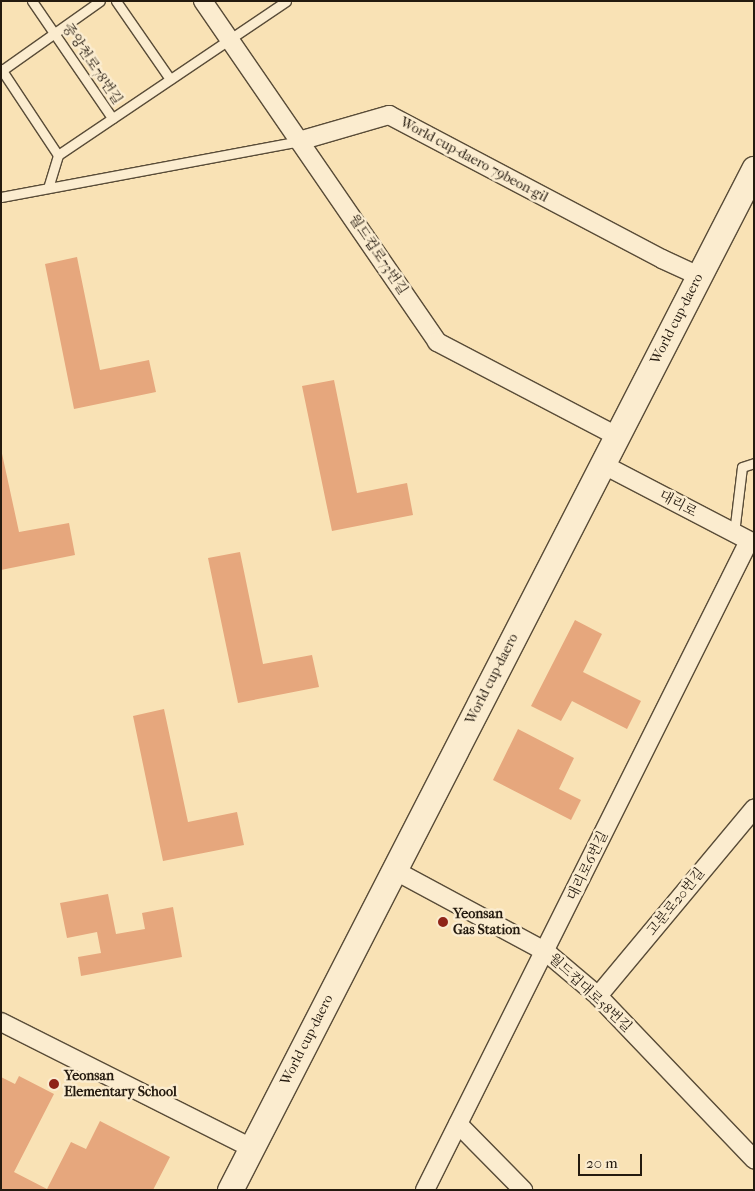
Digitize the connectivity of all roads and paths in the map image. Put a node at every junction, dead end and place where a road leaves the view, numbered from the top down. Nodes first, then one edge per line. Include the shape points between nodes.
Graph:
1 (32, 1) edge
2 (100, 1) edge
3 (116, 1) edge
4 (203, 1) edge
5 (286, 1) edge
6 (54, 33) junction
7 (229, 39) junction
8 (2, 70) edge
9 (170, 80) junction
10 (112, 118) junction
11 (299, 141) junction
12 (58, 155) junction
13 (754, 169) edge
14 (48, 188) junction
15 (1, 197) edge
16 (699, 276) junction
17 (617, 436) junction
18 (754, 463) edge
19 (602, 464) junction
20 (746, 539) edge
21 (754, 808) edge
22 (394, 870) junction
23 (546, 952) junction
24 (598, 996) junction
25 (1, 1022) edge
26 (458, 1124) junction
27 (251, 1148) junction
28 (754, 1159) edge
29 (230, 1190) edge
30 (425, 1190) edge
31 (523, 1190) edge

1 - 6 lane, 중앙천로78번길
2 - 6 lane
3 - 9 lane
4 - 7 street, 월드컵로73번길
5 - 7 lane
6 - 8 lane
6 - 10 lane, 중앙천로78번길
7 - 9 lane
7 - 11 street, 월드컵로73번길
8 - 12 lane
9 - 10 lane
10 - 12 lane
11 - 14 lane, World cup-daero 79beon-gil
11 - 16 street, World cup-daero 79beon-gil via 389,115
11 - 17 street, 월드컵로73번길 via 437,342
12 - 14 lane
13 - 16 main road, World cup-daero
14 - 15 lane, World cup-daero 79beon-gil
16 - 17 main road, World cup-daero
17 - 19 main road, World cup-daero
18 - 20 lane via 742,467
19 - 20 street, 대리로
19 - 22 main road, World cup-daero
20 - 23 street, 대리로6번길
21 - 24 street, 고분로20번길
22 - 23 street, 월드컵대로58번길
22 - 27 main road, World cup-daero
23 - 24 street, 월드컵대로58번길
23 - 26 street, 대리로6번길
24 - 28 street, 월드컵대로58번길
25 - 27 street
26 - 30 street, 대리로6번길
26 - 31 street
27 - 29 main road, World cup-daero

